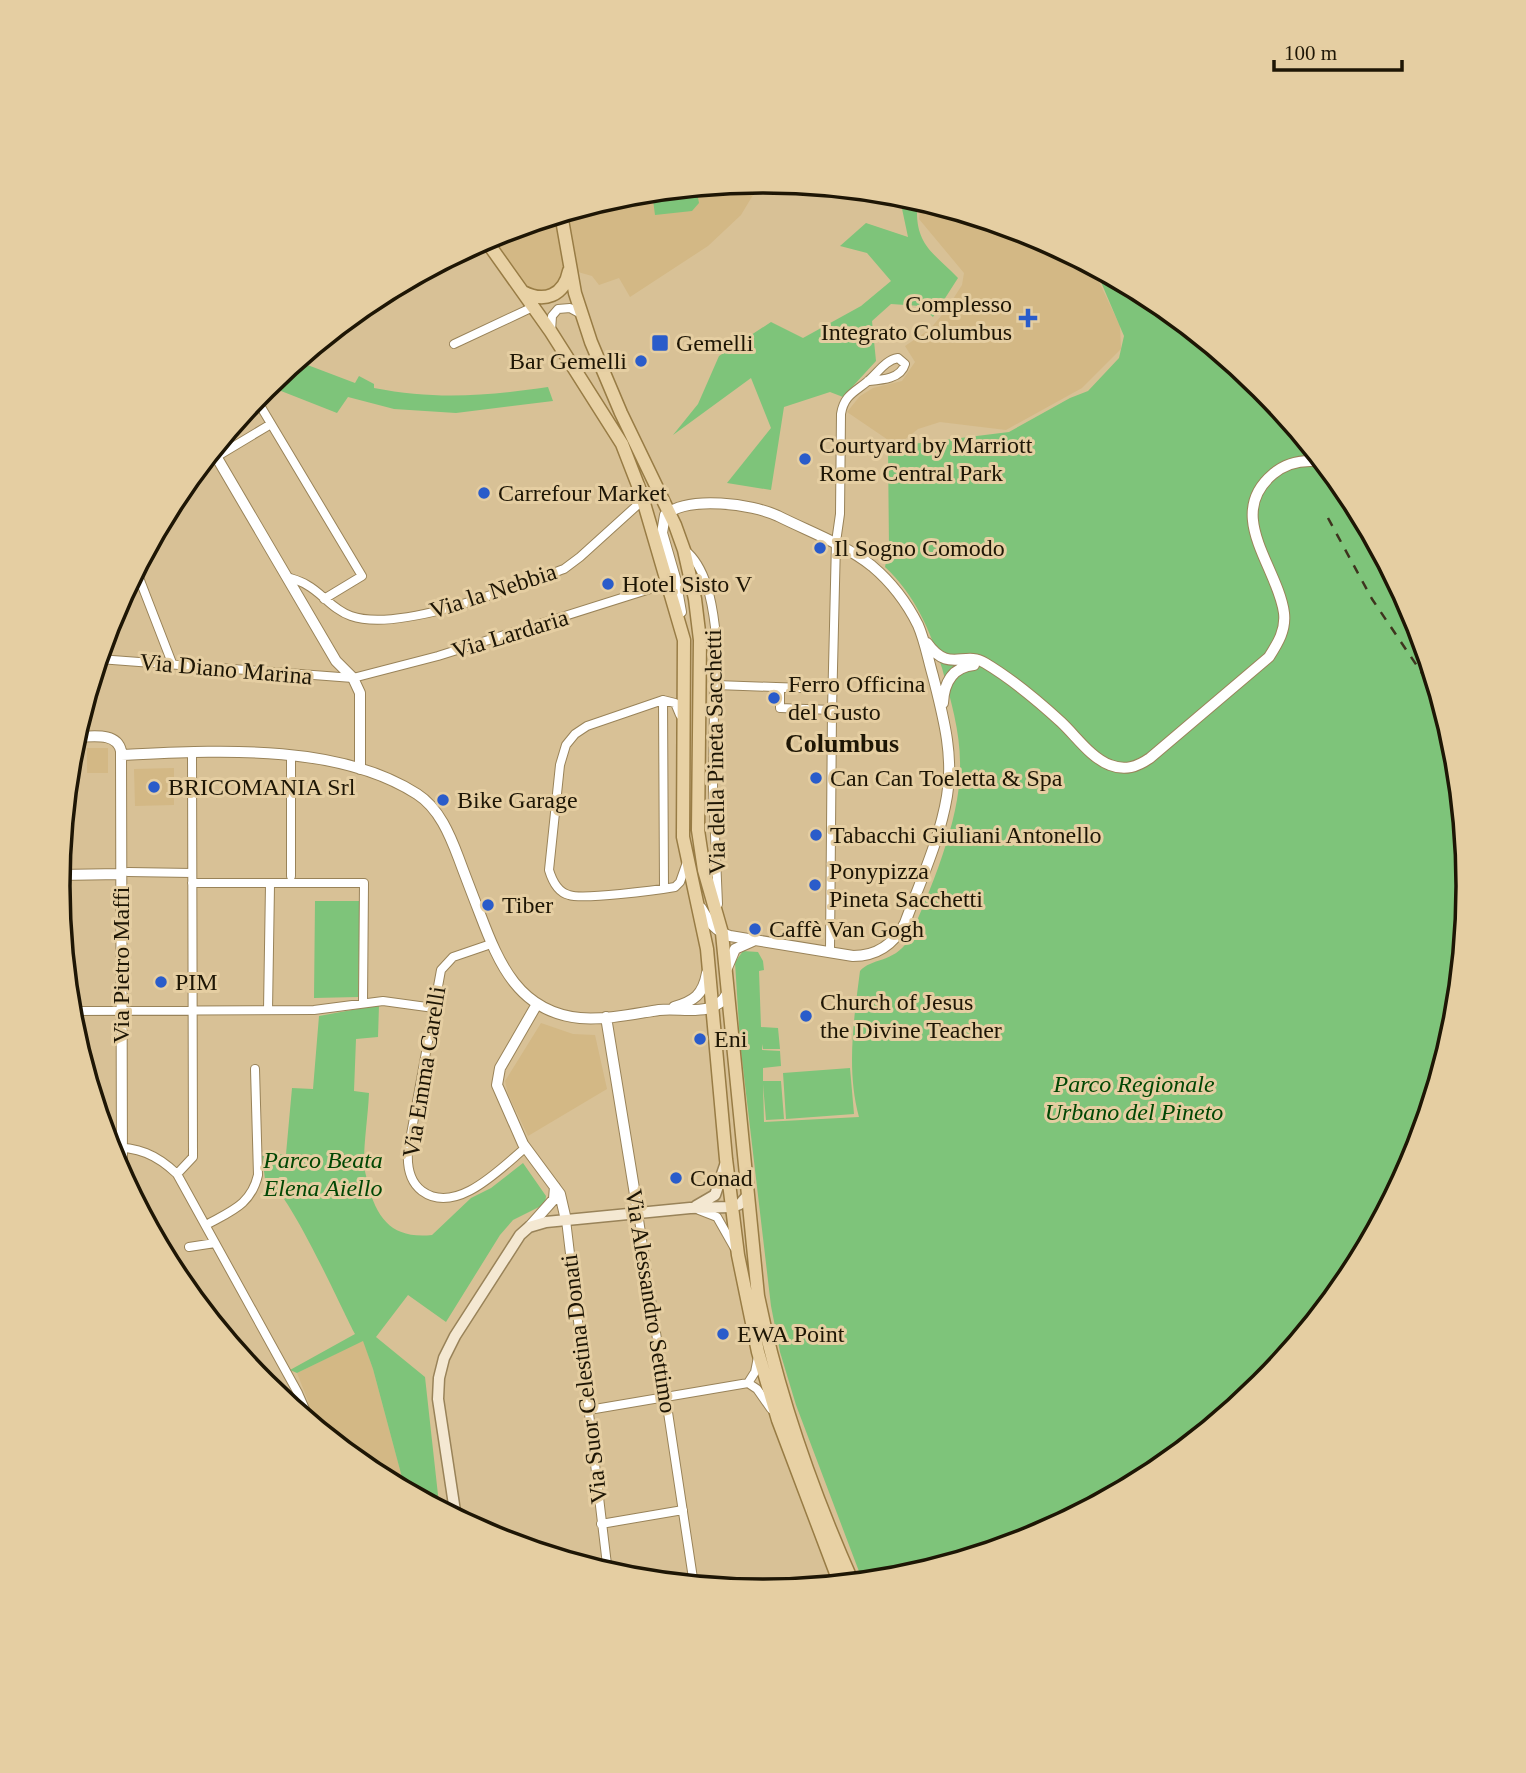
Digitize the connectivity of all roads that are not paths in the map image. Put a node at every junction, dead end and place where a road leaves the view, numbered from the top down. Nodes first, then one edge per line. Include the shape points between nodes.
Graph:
1 (563, 223) edge
2 (492, 249) edge
3 (570, 267) junction
4 (522, 292) junction
5 (533, 307) junction
6 (581, 314) junction
7 (551, 332) junction
8 (454, 344) dead end
9 (868, 381) dead end
10 (262, 408) edge
11 (271, 424) junction
12 (228, 446) edge
13 (217, 460) edge
14 (1311, 462) edge
15 (643, 500) junction
16 (670, 511) junction
17 (836, 542) junction
18 (684, 550) junction
19 (287, 576) junction
20 (140, 581) edge
21 (666, 584) junction
22 (324, 598) junction
23 (923, 637) junction
24 (684, 640) junction
25 (109, 660) edge
26 (172, 663) junction
27 (989, 666) junction
28 (353, 678) junction
29 (716, 685) junction
30 (780, 688) junction
31 (832, 689) junction
32 (663, 700) junction
33 (832, 710) junction
34 (942, 714) junction
35 (682, 722) junction
36 (86, 737) edge
37 (192, 752) junction
38 (121, 755) junction
39 (291, 755) junction
40 (360, 769) junction
41 (687, 862) junction
42 (124, 873) junction
43 (192, 873) junction
44 (70, 875) edge
45 (291, 876) dead end
46 (192, 883) junction
47 (270, 885) junction
48 (664, 888) junction
49 (694, 895) junction
50 (721, 927) junction
51 (757, 940) junction
52 (491, 944) junction
53 (830, 951) junction
54 (708, 959) junction
55 (725, 975) junction
56 (727, 994) junction
57 (363, 1002) junction
58 (537, 1004) junction
59 (713, 1007) junction
60 (433, 1008) junction
61 (667, 1009) junction
62 (121, 1010) junction
63 (192, 1010) junction
64 (268, 1010) junction
65 (81, 1011) edge
66 (606, 1017) junction
67 (255, 1069) dead end
68 (121, 1147) joint
69 (525, 1148) junction
70 (726, 1159) junction
71 (177, 1174) junction
72 (555, 1186) junction
73 (747, 1196) junction
74 (732, 1207) junction
75 (690, 1208) junction
76 (638, 1213) junction
77 (566, 1220) junction
78 (206, 1225) junction
79 (529, 1227) junction
80 (215, 1243) junction
81 (190, 1247) dead end
82 (738, 1255) junction
83 (758, 1352) junction
84 (748, 1383) junction
85 (667, 1398) junction
86 (304, 1406) edge
87 (589, 1410) junction
88 (778, 1420) junction
89 (454, 1507) edge
90 (683, 1510) junction
91 (601, 1524) junction
92 (606, 1561) edge
93 (838, 1575) edge
94 (839, 1575) edge
95 (693, 1576) edge

1 - 3 main road, Via della Pineta Sacchetti
2 - 4 main road, Via della Pineta Sacchetti
3 - 4 main road via 566,284 554,295 537,298
3 - 6 main road, Via della Pineta Sacchetti
4 - 5 main road, Via della Pineta Sacchetti
5 - 7 main road, Via della Pineta Sacchetti
5 - 8 street
6 - 7 street via 570,308 558,309 551,319
6 - 16 main road, Via della Pineta Sacchetti via 609,388
7 - 15 main road, Via della Pineta Sacchetti via 622,443
9 - 17 street via 852,392 842,410
10 - 11 street
11 - 12 street
11 - 22 street via 362,576
13 - 19 street
14 - 27 street via 1288,464 1271,475 1256,494 1252,517 1279,595 1284,615 1282,636 1269,657 1146,761 1126,768 1102,761
15 - 21 main road, Via della Pineta Sacchetti
15 - 22 street, Via la Nebbia via 568,567 451,606 405,618 367,620 344,613
16 - 17 street via 689,506 749,506
16 - 18 main road, Via della Pineta Sacchetti
16 - 24 street, Via della Pineta Sacchetti via 662,533 675,578
17 - 23 street via 870,564 891,585
17 - 31 street
18 - 29 street, Via della Pineta Sacchetti via 696,561 710,602
18 - 50 main road, Via della Pineta Sacchetti via 700,640 698,830
19 - 22 street, Via la Nebbia
19 - 28 street via 336,661
20 - 26 street
21 - 24 main road, Via della Pineta Sacchetti
21 - 28 street, Via Lardaria
23 - 27 street via 941,657 977,660
23 - 34 street
24 - 35 main road, Via della Pineta Sacchetti
25 - 26 street, Via Diano Marina
26 - 28 street, Via Diano Marina
27 - 34 street via 967,666 950,677
28 - 40 street via 362,702
29 - 30 street
29 - 50 street, Via della Pineta Sacchetti via 714,824
30 - 31 street
30 - 33 street via 780,708
31 - 33 street
32 - 35 street, Via della Pineta Sacchetti via 674,703
32 - 48 street, Via della Pineta Sacchetti
32 - 48 street via 587,726 566,744 549,866 555,884 568,895
33 - 53 street
34 - 53 street via 949,752 947,798 905,923 893,942 872,953 853,956
35 - 41 main road, Via della Pineta Sacchetti
36 - 38 street via 112,738 120,745
37 - 38 street
37 - 39 street
37 - 43 street
38 - 42 street, Via Pietro Maffi
39 - 40 street
39 - 45 street
40 - 52 street via 409,789 437,814 451,838
41 - 48 street, Via della Pineta Sacchetti via 681,882
41 - 49 main road, Via della Pineta Sacchetti
42 - 43 street
42 - 44 street
42 - 62 street, Via Pietro Maffi
43 - 46 street
46 - 47 street
46 - 63 street
47 - 57 street via 364,883
47 - 64 street
49 - 50 street, Via della Pineta Sacchetti via 709,922
49 - 54 main road, Via della Pineta Sacchetti
50 - 51 street
50 - 55 main road, Via della Pineta Sacchetti
51 - 53 street
51 - 55 street via 735,949
52 - 58 street via 514,983
52 - 60 street, Via Emma Carelli via 458,954 445,964
54 - 59 main road, Via della Pineta Sacchetti
54 - 61 street via 700,993
55 - 56 main road, Via della Pineta Sacchetti
56 - 59 street
56 - 73 main road, Via della Pineta Sacchetti
57 - 60 street
57 - 64 street via 320,1010
58 - 66 street via 572,1017
58 - 69 street, Via Suor Celestina Donati via 500,1068 497,1085
59 - 61 street
59 - 70 main road, Via della Pineta Sacchetti
60 - 69 street, Via Emma Carelli via 408,1159 413,1181 433,1196 459,1196
61 - 66 street
62 - 63 street
62 - 65 street
62 - 68 street, Via Pietro Maffi
63 - 64 street
63 - 71 street via 193,1157
66 - 76 street, Via Alessandro Settimo
67 - 78 street via 257,1182 243,1205
68 - 71 street via 156,1156
69 - 72 street, Via Suor Celestina Donati
70 - 74 main road, Via della Pineta Sacchetti
70 - 75 main road, Via della Pineta Sacchetti via 715,1195
71 - 78 street
72 - 77 street, Via Suor Celestina Donati
72 - 79 street via 552,1202
73 - 74 main road
73 - 94 main road, Via della Pineta Sacchetti via 768,1344
74 - 75 main road
74 - 82 main road, Via della Pineta Sacchetti
75 - 76 main road
75 - 82 street via 717,1217
76 - 77 main road
76 - 85 street, Via Alessandro Settimo
77 - 79 main road
77 - 87 street, Via Suor Celestina Donati
78 - 80 street
79 - 89 main road via 492,1276 443,1358 438,1399
80 - 81 street
80 - 86 street
82 - 83 main road, Via della Pineta Sacchetti
83 - 84 street
83 - 88 main road, Via della Pineta Sacchetti
84 - 85 street
84 - 88 street
85 - 87 street
85 - 90 street, Via Alessandro Settimo
87 - 91 street, Via Suor Celestina Donati
88 - 93 main road, Via della Pineta Sacchetti
90 - 91 street
90 - 95 street, Via Alessandro Settimo
91 - 92 street, Via Suor Celestina Donati

